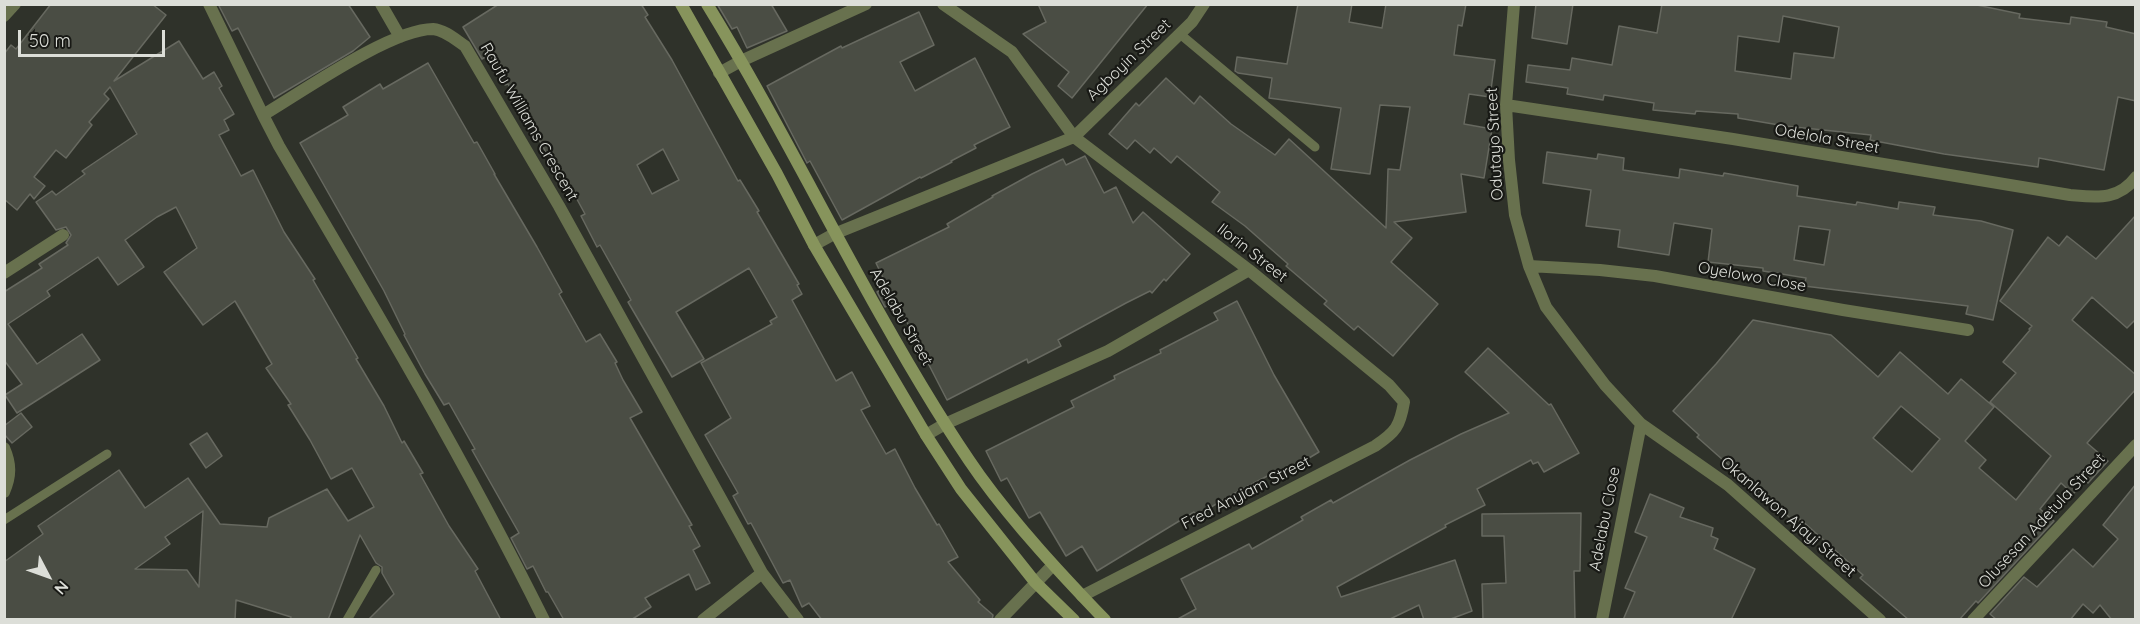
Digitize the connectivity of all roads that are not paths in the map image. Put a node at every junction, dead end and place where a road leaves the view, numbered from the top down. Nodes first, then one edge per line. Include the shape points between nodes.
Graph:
1 (15, 4) edge
2 (209, 4) edge
3 (381, 4) edge
4 (681, 4) edge
5 (707, 4) edge
6 (866, 4) edge
7 (943, 4) edge
8 (1204, 4) edge
9 (1514, 4) edge
10 (4, 16) edge
11 (1179, 34) junction
12 (400, 37) junction
13 (741, 61) junction
14 (720, 73) junction
15 (1506, 105) junction
16 (263, 115) junction
17 (1074, 137) junction
18 (1316, 147) dead end
19 (2136, 177) edge
20 (834, 234) junction
21 (63, 235) dead end
22 (814, 245) junction
23 (1529, 266) junction
24 (1250, 270) junction
25 (4, 273) edge
26 (1968, 330) dead end
27 (1404, 402) joint
28 (945, 424) junction
29 (1641, 424) junction
30 (926, 435) junction
31 (2136, 445) edge
32 (4, 448) edge
33 (107, 454) dead end
34 (4, 492) edge
35 (4, 520) edge
36 (1053, 565) junction
37 (376, 570) dead end
38 (762, 573) junction
39 (1035, 582) junction
40 (1082, 596) junction
41 (347, 620) edge
42 (544, 620) edge
43 (703, 620) edge
44 (798, 620) edge
45 (1000, 620) edge
46 (1074, 620) edge
47 (1105, 620) edge
48 (1602, 620) edge
49 (1880, 620) edge
50 (1973, 620) edge

1 - 10 street
2 - 16 street
3 - 12 street
4 - 14 main road
5 - 13 main road, Adelabu Street
6 - 13 street
7 - 17 street, Ilorin Street via 1012,51
8 - 11 street, Agboyin Street
9 - 15 street, Odutayo Street
11 - 17 street, Agboyin Street
11 - 18 lane
12 - 16 street, Raufu Williams Crescent via 371,50
12 - 38 street, Raufu Williams Crescent via 433,29 465,46 560,206
13 - 14 street
13 - 20 main road, Adelabu Street
14 - 22 main road
15 - 19 street, Odelola Street via 2070,195 2106,197 2128,188
15 - 23 street, Odutayo Street via 1515,215
16 - 42 street via 429,401
17 - 20 street
17 - 24 street, Ilorin Street
20 - 22 street
20 - 28 main road, Adelabu Street
21 - 25 street
22 - 30 main road
23 - 26 street, Oyelowo Close via 1655,276
23 - 29 street, Odutayo Street via 1546,307
24 - 27 street, Ilorin Street via 1389,385
24 - 28 street via 1108,351
27 - 40 street, Fred Anyiam Street via 1401,420 1392,435 1375,446
28 - 30 street
28 - 36 main road, Adelabu Street via 980,476
29 - 48 street, Adelabu Close
29 - 49 street, Okanlawon Ajayi Street via 1728,485
30 - 39 main road via 961,489
31 - 50 street, Olusesan Adetula Street
32 - 34 street via 10,475
33 - 35 lane
36 - 39 street
36 - 40 main road, Adelabu Street
37 - 41 lane
38 - 43 street
38 - 44 street, Raufu Williams Crescent
39 - 45 street
39 - 46 main road
40 - 47 main road, Adelabu Street

